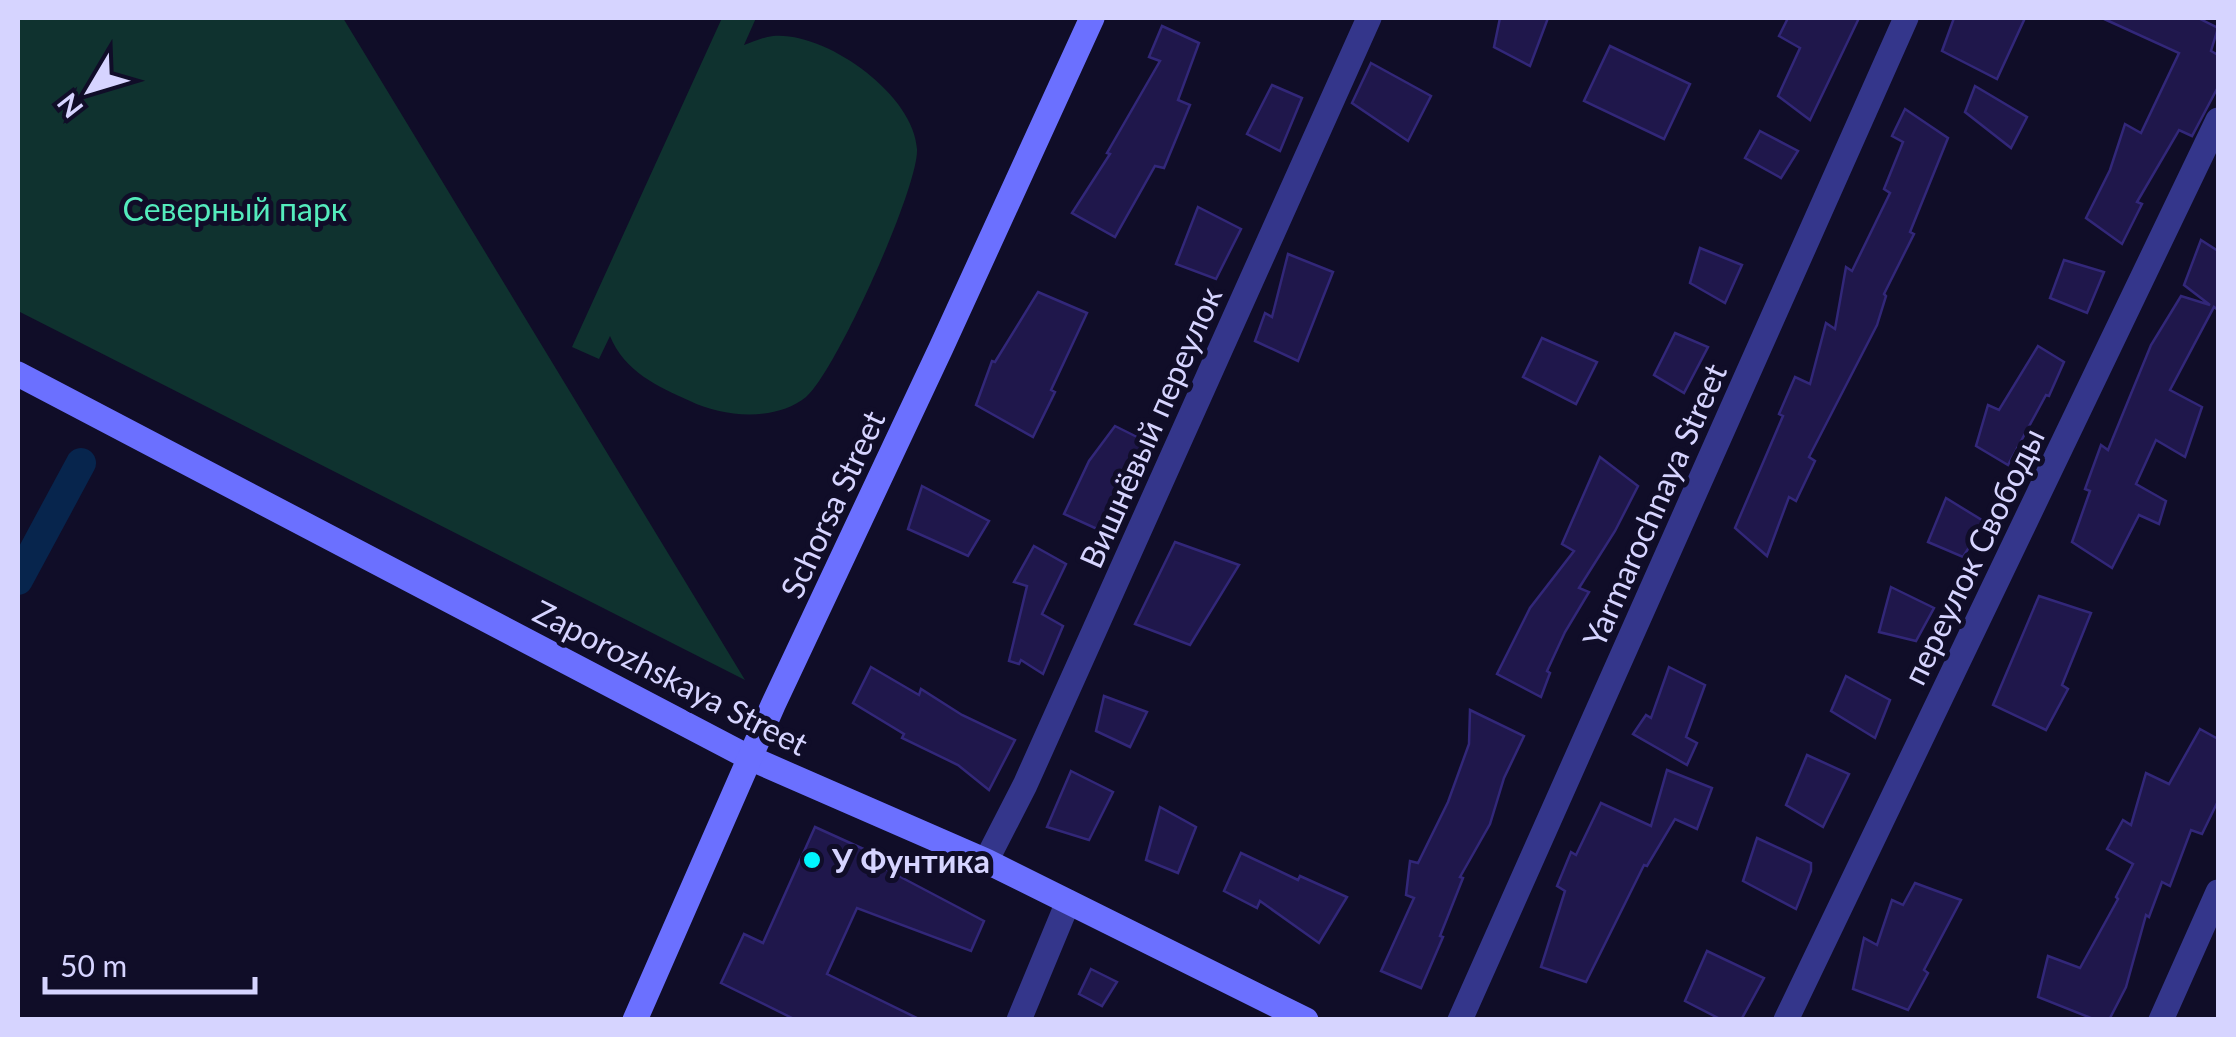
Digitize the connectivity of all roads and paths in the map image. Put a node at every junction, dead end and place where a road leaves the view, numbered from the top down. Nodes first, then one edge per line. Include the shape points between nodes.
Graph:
1 (1092, 18) edge
2 (1369, 18) edge
3 (1906, 18) edge
4 (2218, 120) edge
5 (18, 374) edge
6 (750, 758) junction
7 (986, 861) junction
8 (2218, 892) edge
9 (1068, 902) junction
10 (634, 1020) edge
11 (1019, 1020) edge
12 (1306, 1020) edge
13 (1460, 1020) edge
14 (1786, 1020) edge
15 (2161, 1020) edge

1 - 6 street, Schorsa Street
2 - 7 street, Вишнёвый переулок
3 - 13 street, Yarmarochnaya Street
4 - 14 street, переулок Свободы
5 - 6 street, Zaporozhskaya Street
6 - 7 street, Zaporozhskaya Street
6 - 10 street, Schorsa Street
7 - 9 street, Zaporozhskaya Street
8 - 15 street
9 - 11 street
9 - 12 street, Zaporozhskaya Street

